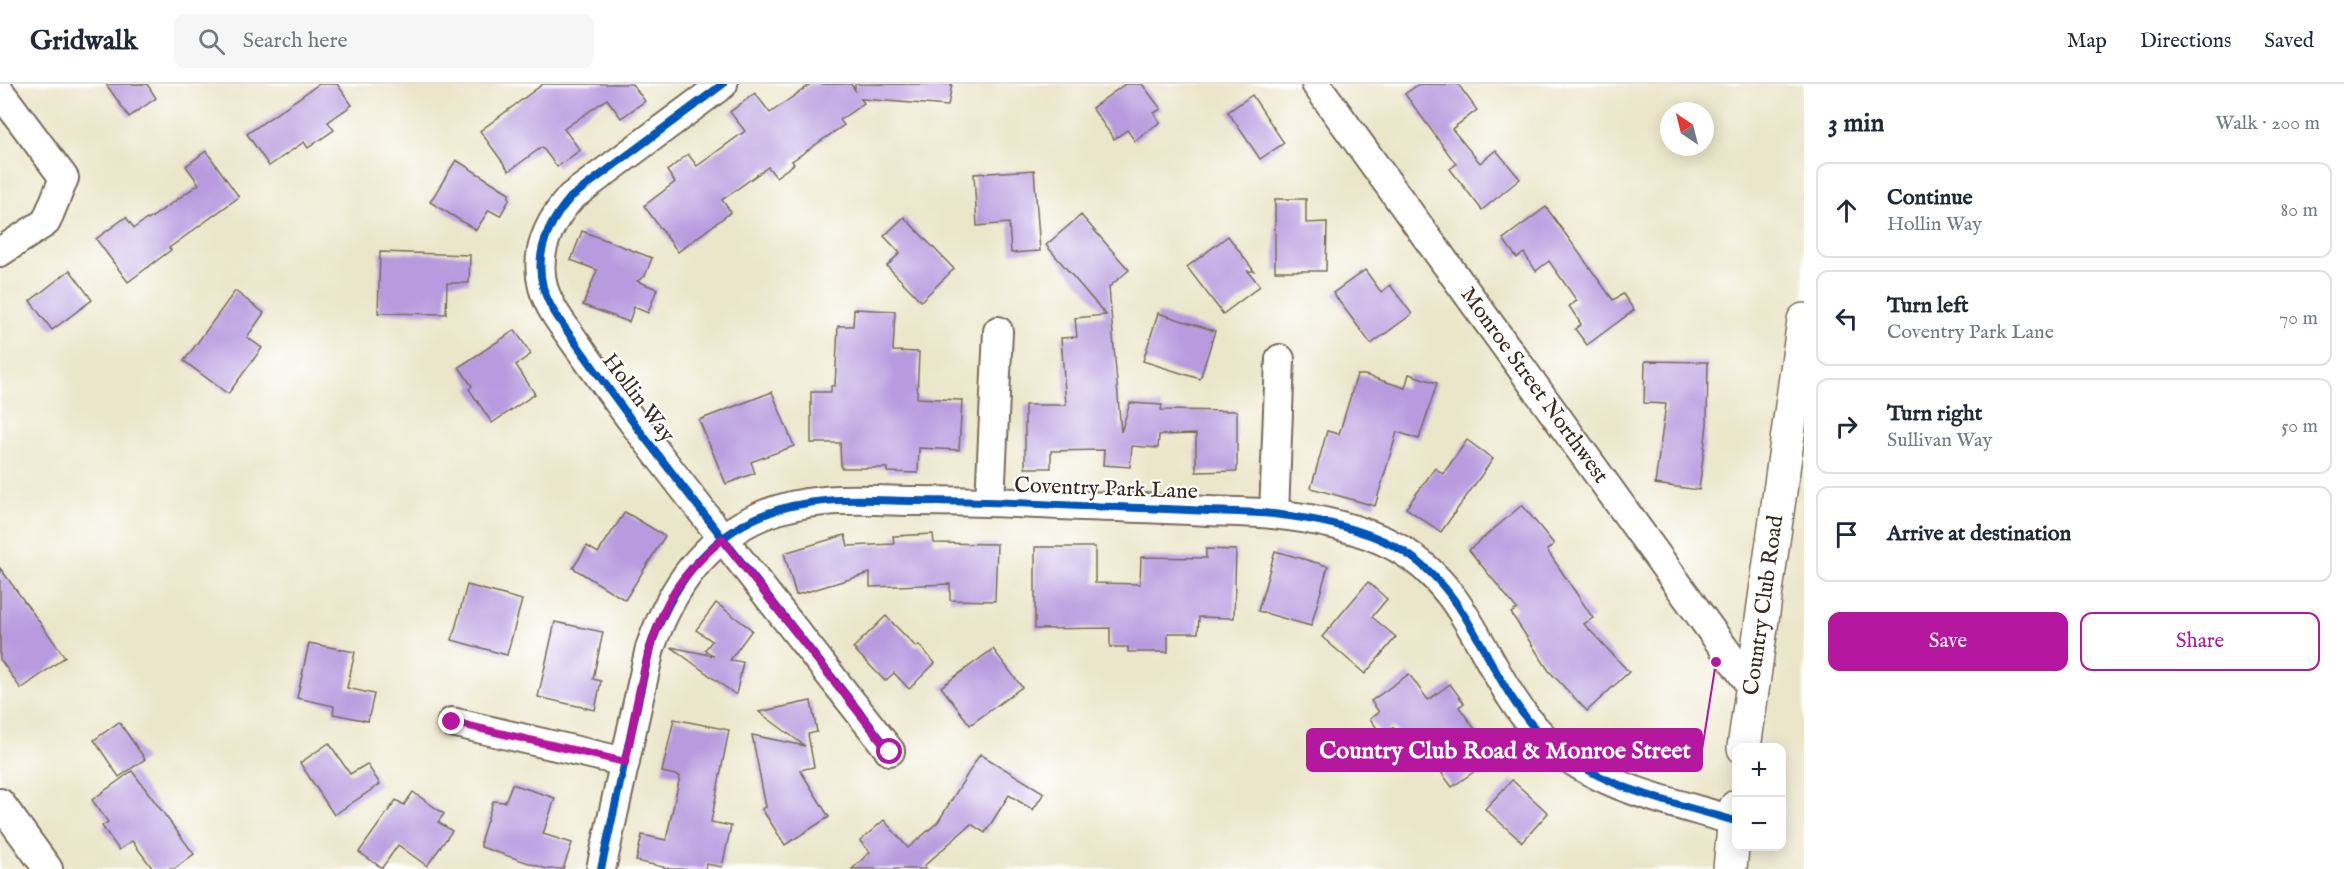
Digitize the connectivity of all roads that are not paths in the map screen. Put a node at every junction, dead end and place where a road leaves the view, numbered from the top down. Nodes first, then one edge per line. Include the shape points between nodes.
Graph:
1 (723, 84) edge
2 (1316, 84) edge
3 (0, 92) edge
4 (0, 252) edge
5 (1804, 320) edge
6 (998, 331) dead end
7 (1281, 359) dead end
8 (1799, 384) edge
9 (990, 502) junction
10 (1274, 514) junction
11 (722, 539) junction
12 (1752, 687) junction
13 (452, 722) dead end
14 (1745, 743) edge
15 (890, 752) dead end
16 (625, 762) junction
17 (0, 803) edge
18 (1732, 813) edge
19 (1732, 851) edge
20 (48, 869) edge
21 (601, 869) edge
22 (1730, 869) edge

1 - 11 street, Hollin Way via 572,197 556,214 544,238 540,266 551,308
2 - 12 street, Monroe Street Northwest
3 - 4 street via 64,178 46,222
5 - 8 main road, Country Club Road
6 - 9 street
7 - 10 street
8 - 12 main road, Country Club Road
9 - 10 street, Coventry Park Lane
9 - 11 street, Coventry Park Lane via 825,499 760,516
10 - 18 street, Coventry Park Lane via 1367,534 1397,547 1424,567 1467,616 1515,703 1543,737 1568,759 1627,788
11 - 15 street, Hollin Way
11 - 16 street, Coventry Park Lane via 694,565 662,616 650,648
12 - 14 main road, Country Club Road
13 - 16 street
16 - 21 street, Coventry Park Lane
17 - 20 street
19 - 22 main road

